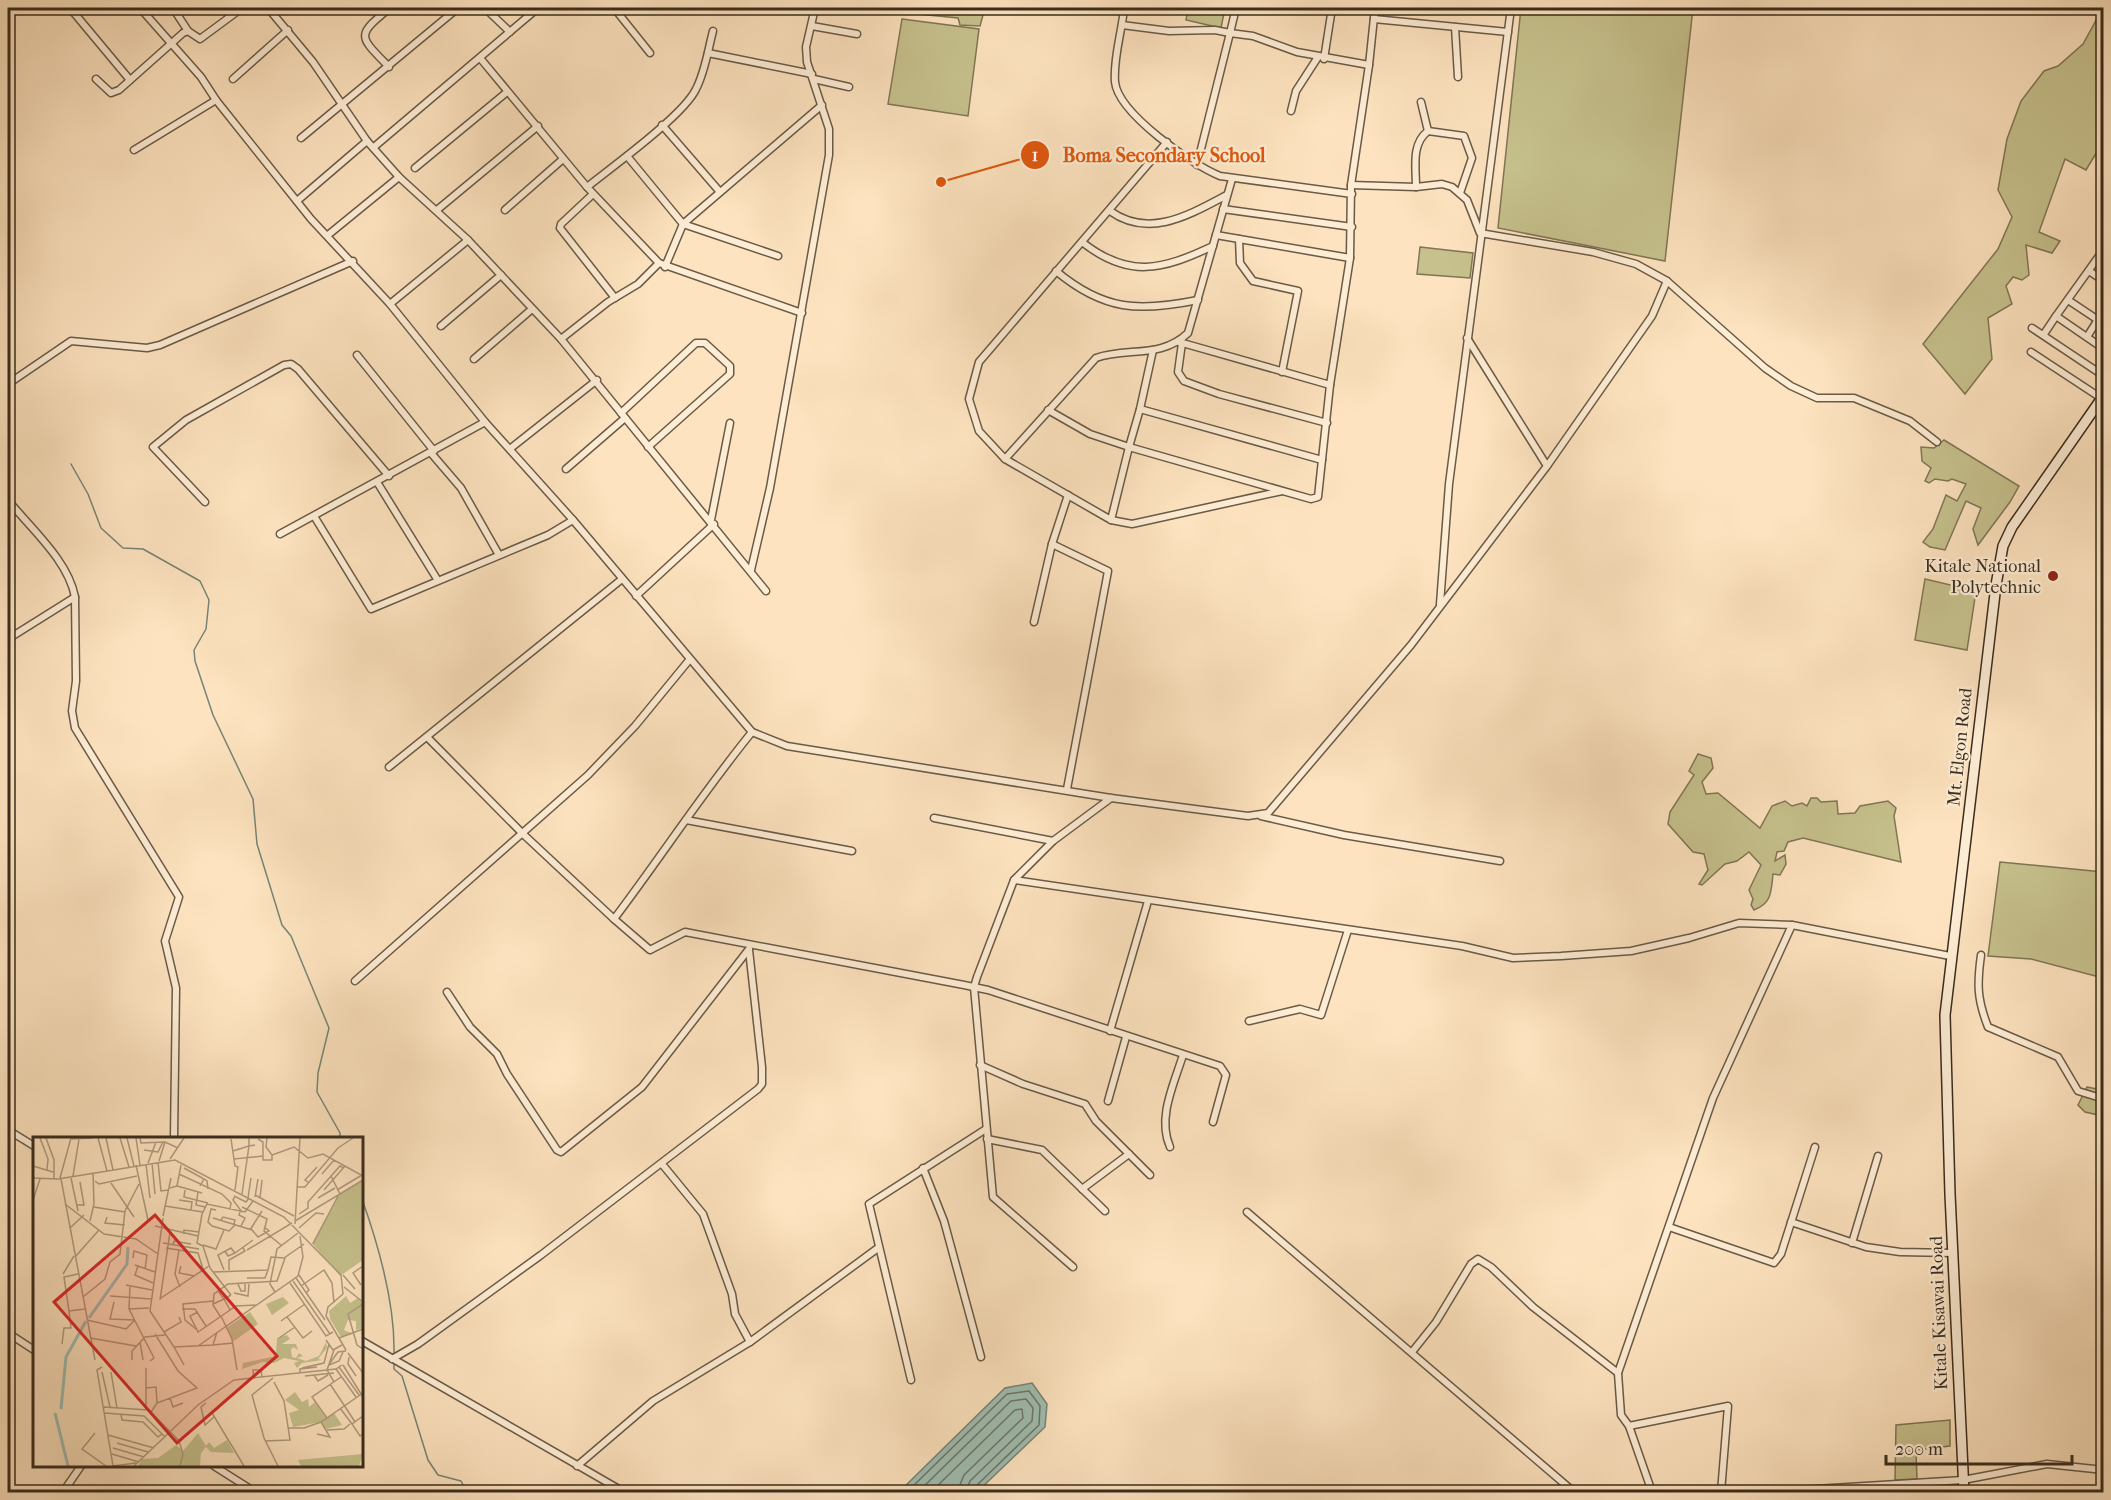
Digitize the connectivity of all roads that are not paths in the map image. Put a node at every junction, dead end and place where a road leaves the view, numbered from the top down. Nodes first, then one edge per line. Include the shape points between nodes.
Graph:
1 (70, 8) edge
2 (140, 8) edge
3 (173, 8) edge
4 (242, 8) edge
5 (268, 8) edge
6 (390, 8) edge
7 (458, 8) edge
8 (485, 8) edge
9 (538, 8) edge
10 (614, 8) edge
11 (814, 8) edge
12 (1124, 8) edge
13 (1236, 8) edge
14 (1332, 8) edge
15 (1375, 8) edge
16 (1511, 8) edge
17 (1374, 19) junction
18 (812, 26) junction
19 (1122, 26) junction
20 (1455, 27) junction
21 (288, 30) junction
22 (188, 32) junction
23 (510, 32) junction
24 (712, 32) dead end
25 (1508, 32) junction
26 (1230, 33) junction
27 (857, 34) dead end
28 (172, 44) junction
29 (650, 52) dead end
30 (708, 53) junction
31 (480, 58) junction
32 (1321, 58) junction
33 (1369, 65) junction
34 (389, 67) junction
35 (813, 77) junction
36 (1458, 77) dead end
37 (96, 79) dead end
38 (233, 79) dead end
39 (130, 80) junction
40 (849, 87) dead end
41 (507, 92) junction
42 (216, 100) junction
43 (1421, 102) dead end
44 (341, 104) junction
45 (822, 105) junction
46 (1291, 111) dead end
47 (662, 125) junction
48 (538, 126) junction
49 (1428, 130) junction
50 (301, 138) dead end
51 (367, 141) junction
52 (1167, 142) junction
53 (374, 147) junction
54 (135, 150) dead end
55 (627, 156) junction
56 (563, 159) junction
57 (1197, 165) junction
58 (416, 168) dead end
59 (399, 177) junction
60 (1232, 179) junction
61 (1351, 185) junction
62 (587, 187) junction
63 (1416, 187) junction
64 (720, 192) junction
65 (1460, 193) junction
66 (593, 194) junction
67 (1352, 194) junction
68 (1227, 195) junction
69 (297, 201) junction
70 (1223, 209) junction
71 (436, 210) junction
72 (505, 210) dead end
73 (1110, 211) junction
74 (683, 224) junction
75 (1352, 227) junction
76 (1480, 233) junction
77 (328, 235) junction
78 (1216, 235) junction
79 (1239, 239) junction
80 (468, 240) junction
81 (1082, 242) junction
82 (1213, 246) junction
83 (2103, 249) edge
84 (778, 256) dead end
85 (1350, 258) junction
86 (353, 261) junction
87 (662, 265) junction
88 (2089, 271) junction
89 (1056, 272) junction
90 (501, 275) junction
91 (1668, 281) junction
92 (2103, 281) edge
93 (615, 298) junction
94 (1198, 300) junction
95 (2068, 300) junction
96 (390, 304) junction
97 (532, 309) junction
98 (2103, 310) edge
99 (801, 313) junction
100 (2056, 316) junction
101 (2101, 322) edge
102 (441, 326) dead end
103 (2032, 328) dead end
104 (2044, 334) junction
105 (2087, 337) junction
106 (1467, 338) junction
107 (561, 339) junction
108 (1180, 342) junction
109 (2103, 349) edge
110 (1153, 350) junction
111 (2031, 352) dead end
112 (357, 355) dead end
113 (474, 359) dead end
114 (1282, 372) junction
115 (2103, 376) edge
116 (597, 380) junction
117 (8, 384) edge
118 (1330, 385) junction
119 (2102, 396) edge
120 (1140, 409) junction
121 (1048, 410) junction
122 (623, 416) junction
123 (485, 422) junction
124 (730, 423) dead end
125 (1327, 423) junction
126 (1937, 442) dead end
127 (648, 447) junction
128 (1129, 447) junction
129 (511, 448) junction
130 (432, 452) junction
131 (1005, 459) junction
132 (1322, 460) junction
133 (1547, 466) junction
134 (566, 470) dead end
135 (389, 476) junction
136 (377, 482) junction
137 (1283, 490) junction
138 (1068, 495) junction
139 (8, 500) edge
140 (205, 501) dead end
141 (314, 516) junction
142 (573, 520) junction
143 (1110, 520) junction
144 (712, 522) junction
145 (280, 534) dead end
146 (1052, 544) junction
147 (499, 555) junction
148 (751, 570) junction
149 (437, 579) junction
150 (622, 579) junction
151 (766, 591) dead end
152 (636, 596) junction
153 (75, 597) junction
154 (1439, 604) junction
155 (1034, 622) dead end
156 (8, 639) edge
157 (690, 659) junction
158 (752, 732) junction
159 (427, 737) junction
160 (389, 767) dead end
161 (1067, 789) junction
162 (1111, 798) junction
163 (1260, 816) junction
164 (934, 818) dead end
165 (686, 820) junction
166 (523, 834) junction
167 (1053, 841) junction
168 (852, 851) dead end
169 (1500, 861) dead end
170 (1014, 880) junction
171 (1148, 901) junction
172 (614, 919) junction
173 (1792, 925) junction
174 (1348, 930) junction
175 (751, 947) junction
176 (1981, 955) dead end
177 (1950, 956) junction
178 (355, 981) dead end
179 (974, 987) junction
180 (447, 992) dead end
181 (1249, 1021) dead end
182 (1110, 1031) junction
183 (1126, 1037) junction
184 (1183, 1055) junction
185 (980, 1065) junction
186 (2103, 1099) edge
187 (1108, 1101) dead end
188 (1213, 1122) dead end
189 (986, 1129) junction
190 (8, 1130) edge
191 (1948, 1133) joint
192 (174, 1137) edge
193 (987, 1139) junction
194 (33, 1145) edge
195 (1170, 1147) dead end
196 (1815, 1147) dead end
197 (1129, 1154) junction
198 (1878, 1156) dead end
199 (662, 1164) junction
200 (923, 1168) junction
201 (1150, 1174) dead end
202 (1082, 1189) junction
203 (1105, 1211) dead end
204 (1247, 1212) dead end
205 (1791, 1222) junction
206 (1669, 1227) junction
207 (1852, 1243) junction
208 (878, 1248) junction
209 (1954, 1253) junction
210 (1073, 1267) dead end
211 (8, 1333) edge
212 (363, 1342) edge
213 (750, 1342) junction
214 (33, 1349) edge
215 (1412, 1352) junction
216 (981, 1357) dead end
217 (392, 1359) junction
218 (1618, 1373) junction
219 (912, 1380) dead end
220 (1629, 1426) junction
221 (576, 1466) junction
222 (80, 1467) edge
223 (216, 1467) edge
224 (2103, 1470) edge
225 (1963, 1480) junction
226 (63, 1492) edge
227 (255, 1492) edge
228 (624, 1492) edge
229 (1574, 1492) edge
230 (1652, 1492) edge
231 (1721, 1492) edge
232 (1767, 1492) edge
233 (1964, 1492) edge

1 - 39 street
2 - 28 street
3 - 22 street
4 - 22 street via 200,39
5 - 21 street
6 - 34 street via 364,34 366,43
7 - 34 street
8 - 23 street
9 - 23 street
10 - 29 street
11 - 18 street
12 - 19 street
13 - 26 street
14 - 32 street
15 - 17 street
16 - 25 street
17 - 20 street
17 - 33 street
18 - 27 street
18 - 35 street via 806,47
19 - 26 street
19 - 52 street via 1115,84 1132,111
20 - 25 street
20 - 36 street
21 - 38 street
21 - 44 street
22 - 28 street
23 - 31 street
24 - 30 street
25 - 76 street
26 - 32 street via 1253,36
26 - 57 street
28 - 39 street
28 - 42 street
30 - 35 street
30 - 47 street via 696,90
31 - 41 street
31 - 53 street
32 - 33 street
32 - 46 street via 1296,91
33 - 61 street
34 - 44 street
35 - 40 street
35 - 45 street
37 - 39 street via 111,93
41 - 48 street
41 - 58 street
42 - 54 street
42 - 69 street
43 - 49 street
44 - 50 street
44 - 51 street
45 - 64 street
45 - 99 street via 829,129 829,155
47 - 55 street
47 - 64 street
48 - 56 street
48 - 71 street
49 - 63 street via 1416,147
49 - 65 street via 1464,136 1472,158
51 - 53 street
51 - 69 street
52 - 57 street
52 - 73 street
53 - 59 street
55 - 62 street
55 - 74 street
56 - 62 street
56 - 72 street
57 - 60 street
59 - 71 street
59 - 77 street
60 - 67 street
60 - 68 street
61 - 63 street
61 - 67 street
62 - 66 street
63 - 65 street via 1442,184
64 - 74 street
65 - 76 street via 1467,200
66 - 87 street
66 - 93 street via 560,228
67 - 75 street
68 - 70 street
68 - 73 street via 1159,223 1139,225
69 - 77 street
70 - 75 street
70 - 78 street
71 - 80 street
73 - 81 street
74 - 84 street
74 - 87 street
75 - 85 street
76 - 91 street via 1593,252 1636,264
76 - 106 street
77 - 86 street
78 - 79 street
78 - 82 street
79 - 85 street
79 - 114 street via 1240,263 1253,281 1298,291
80 - 90 street
80 - 96 street
81 - 82 street via 1098,255 1135,268 1180,262
81 - 89 street
82 - 94 street
83 - 88 street
85 - 118 street
86 - 96 street
86 - 117 street via 160,345 147,348 71,341
87 - 93 street
87 - 99 street
88 - 92 street
88 - 95 street
89 - 94 street via 1092,297 1130,308 1158,308
89 - 131 street via 979,362 971,386 971,411 979,431
90 - 97 street
90 - 102 street
91 - 126 street via 1791,386 1817,398 1854,398 1910,421
91 - 133 street via 1652,316
93 - 107 street
94 - 108 street via 1192,324
95 - 100 street
95 - 101 street
96 - 123 street
97 - 107 street
97 - 113 street
98 - 101 street
99 - 148 street via 762,531
100 - 104 street
100 - 105 street
101 - 105 street
103 - 104 street
104 - 115 street
105 - 109 street
106 - 133 street
106 - 154 street
107 - 116 street
108 - 110 street
108 - 114 street
108 - 125 street via 1181,380
110 - 120 street
110 - 121 street via 1096,358
111 - 119 street
112 - 130 street
114 - 118 street
116 - 122 street
116 - 129 street
118 - 125 street
119 - 177 street, Mt. Elgon Road via 2027,503 2004,546 1994,596
120 - 128 street
120 - 132 street
121 - 128 street via 1090,434
121 - 131 street
122 - 127 street
122 - 127 street via 696,343 705,343 730,366 730,374
122 - 134 street
123 - 129 street
123 - 130 street
124 - 144 street
125 - 132 street
127 - 144 street
128 - 137 street
128 - 143 street
129 - 142 street
130 - 135 street
130 - 147 street via 460,488
131 - 138 street
132 - 137 street via 1316,499
133 - 154 street
135 - 136 street
135 - 140 street via 291,364 186,420 153,447
136 - 141 street
136 - 149 street
137 - 143 street via 1132,524
138 - 143 street
138 - 146 street
139 - 153 street via 65,569
141 - 145 street
141 - 149 street via 370,609
142 - 147 street
142 - 150 street
144 - 148 street
144 - 152 street
146 - 155 street
146 - 161 street via 1108,571
147 - 149 street
148 - 151 street
150 - 152 street
150 - 159 street
152 - 157 street
153 - 156 street
153 - 192 street via 75,728 179,897 165,941 176,988
154 - 163 street via 1411,645 1275,807
157 - 158 street
157 - 166 street via 588,776
158 - 161 street via 787,746
158 - 165 street
159 - 160 street
159 - 166 street
161 - 162 street
162 - 163 street
162 - 167 street
163 - 169 street via 1344,835
164 - 167 street
165 - 168 street
165 - 172 street
166 - 172 street
166 - 178 street
167 - 170 street
170 - 171 street
170 - 179 street
171 - 174 street
171 - 182 street
172 - 175 street via 650,951 685,932
173 - 174 street via 1739,922 1631,951 1513,958 1462,946
173 - 177 street
173 - 206 street via 1713,1098
174 - 181 street via 1321,1015 1300,1009
175 - 179 street
175 - 180 street via 642,1087 561,1152 497,1054 470,1027
175 - 199 street via 761,1085
176 - 186 street via 1979,1004 1988,1027 2058,1057 2078,1091
177 - 191 street, Mt. Elgon Road via 1945,1044
179 - 182 street
179 - 185 street
182 - 183 street
183 - 184 street
183 - 187 street
184 - 188 street via 1225,1070
184 - 195 street via 1164,1120 1164,1134
185 - 189 street
185 - 197 street via 1085,1104
189 - 193 street
189 - 200 street
190 - 194 street
191 - 209 street, Kitale Kisawai Road
193 - 202 street via 1038,1147
193 - 210 street via 995,1200
196 - 205 street
197 - 201 street
197 - 202 street
198 - 207 street
199 - 213 street via 703,1214 732,1294 735,1314
199 - 217 street via 522,1269
200 - 208 street via 870,1204
200 - 216 street via 944,1221
202 - 203 street
204 - 215 street
205 - 206 street via 1781,1254 1774,1263
205 - 207 street
206 - 218 street
207 - 209 street via 1900,1252
208 - 213 street
208 - 219 street
209 - 225 street, Kitale Kisawai Road
211 - 214 street
212 - 217 street
213 - 221 street via 652,1401
215 - 218 street via 1478,1259
215 - 229 street
217 - 221 street
218 - 220 street via 1621,1415
220 - 230 street
220 - 231 street via 1728,1406
221 - 228 street
222 - 226 street
223 - 227 street
224 - 225 street via 2047,1464
225 - 232 street
225 - 233 street, Kitale Kisawai Road

